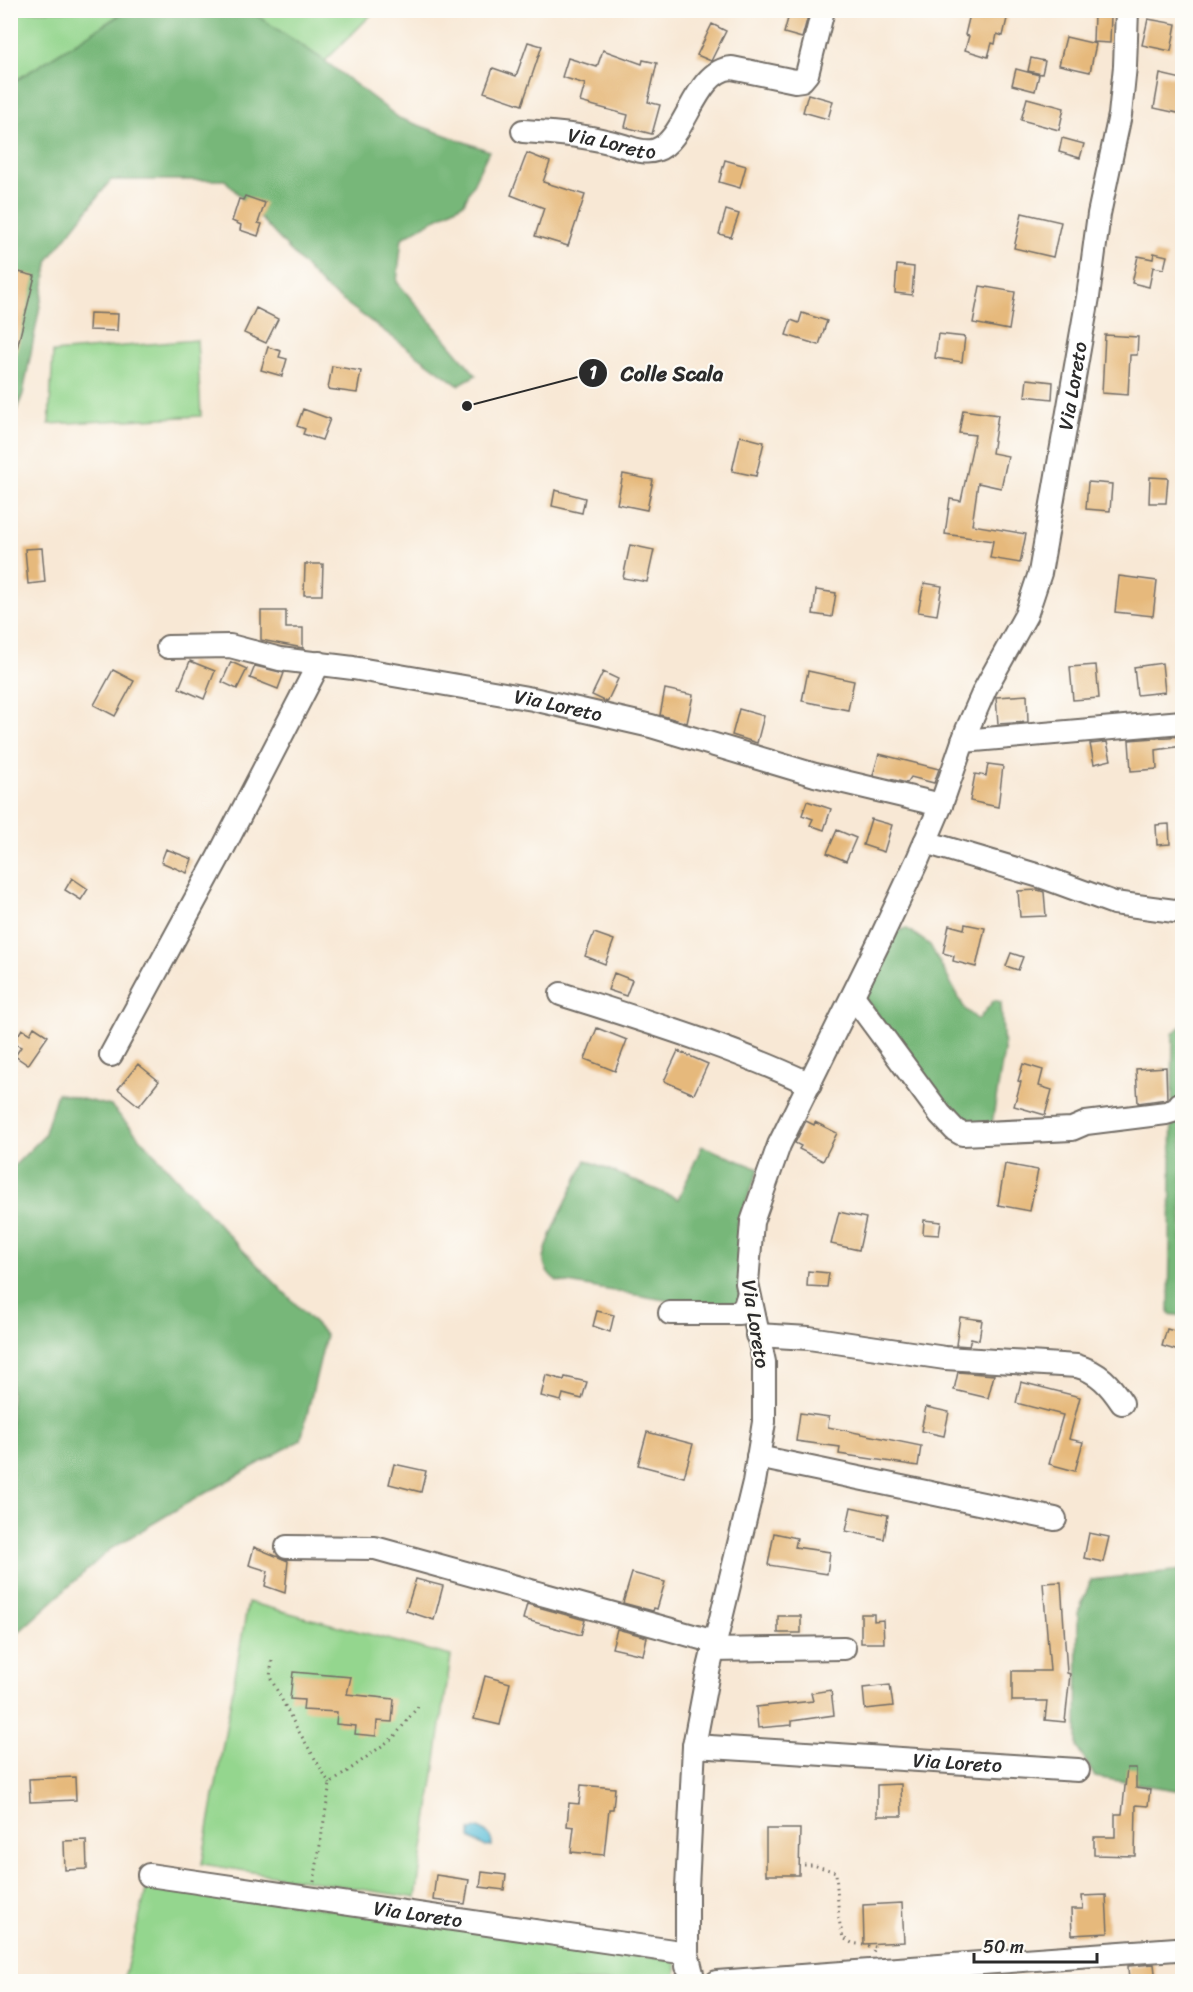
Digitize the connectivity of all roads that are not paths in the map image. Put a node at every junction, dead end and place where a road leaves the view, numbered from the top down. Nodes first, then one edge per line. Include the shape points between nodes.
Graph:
1 (823, 10) edge
2 (1125, 11) edge
3 (523, 131) dead end
4 (168, 647) dead end
5 (319, 663) junction
6 (1182, 722) edge
7 (963, 741) junction
8 (941, 805) junction
9 (925, 842) junction
10 (1182, 912) edge
11 (561, 994) dead end
12 (853, 996) junction
13 (111, 1055) dead end
14 (810, 1084) junction
15 (1180, 1104) dead end
16 (748, 1296) junction
17 (670, 1313) dead end
18 (758, 1335) junction
19 (1122, 1403) dead end
20 (758, 1457) junction
21 (1055, 1519) dead end
22 (287, 1547) dead end
23 (714, 1646) junction
24 (844, 1648) dead end
25 (694, 1746) junction
26 (1078, 1770) dead end
27 (149, 1875) dead end
28 (1176, 1948) dead end
29 (687, 1953) junction
30 (687, 1982) edge
31 (694, 1982) edge
32 (717, 1982) edge

1 - 3 street, Via Loreto via 807,74 802,80 732,68 718,72 708,79 658,150 640,151 571,134
2 - 7 street, Via Loreto via 1120,115 1099,214 1040,573 1026,615 985,689
4 - 5 street, Via Loreto via 230,646
5 - 8 street, Via Loreto via 471,687 627,720 815,775
5 - 13 street
6 - 7 street
7 - 8 street, Via Loreto
8 - 9 street, Via Loreto
9 - 10 street via 1122,905
9 - 12 street, Via Loreto
11 - 14 street via 694,1036
12 - 14 street, Via Loreto
12 - 15 street via 940,1114 962,1134 1072,1129 1086,1123 1166,1113
14 - 16 street, Via Loreto via 779,1145 755,1210 748,1253
16 - 17 street via 739,1313
16 - 18 street, Via Loreto
18 - 19 street via 809,1338 945,1358 1077,1366 1101,1377
18 - 20 street, Via Loreto via 764,1362 765,1407
20 - 21 street
20 - 23 street, Via Loreto
22 - 23 street via 375,1548
23 - 24 street
23 - 25 street, Via Loreto
25 - 26 street, Via Loreto
25 - 29 street, Via Loreto
27 - 29 street, Via Loreto
28 - 32 street
29 - 30 street
29 - 31 street, Via Loreto

